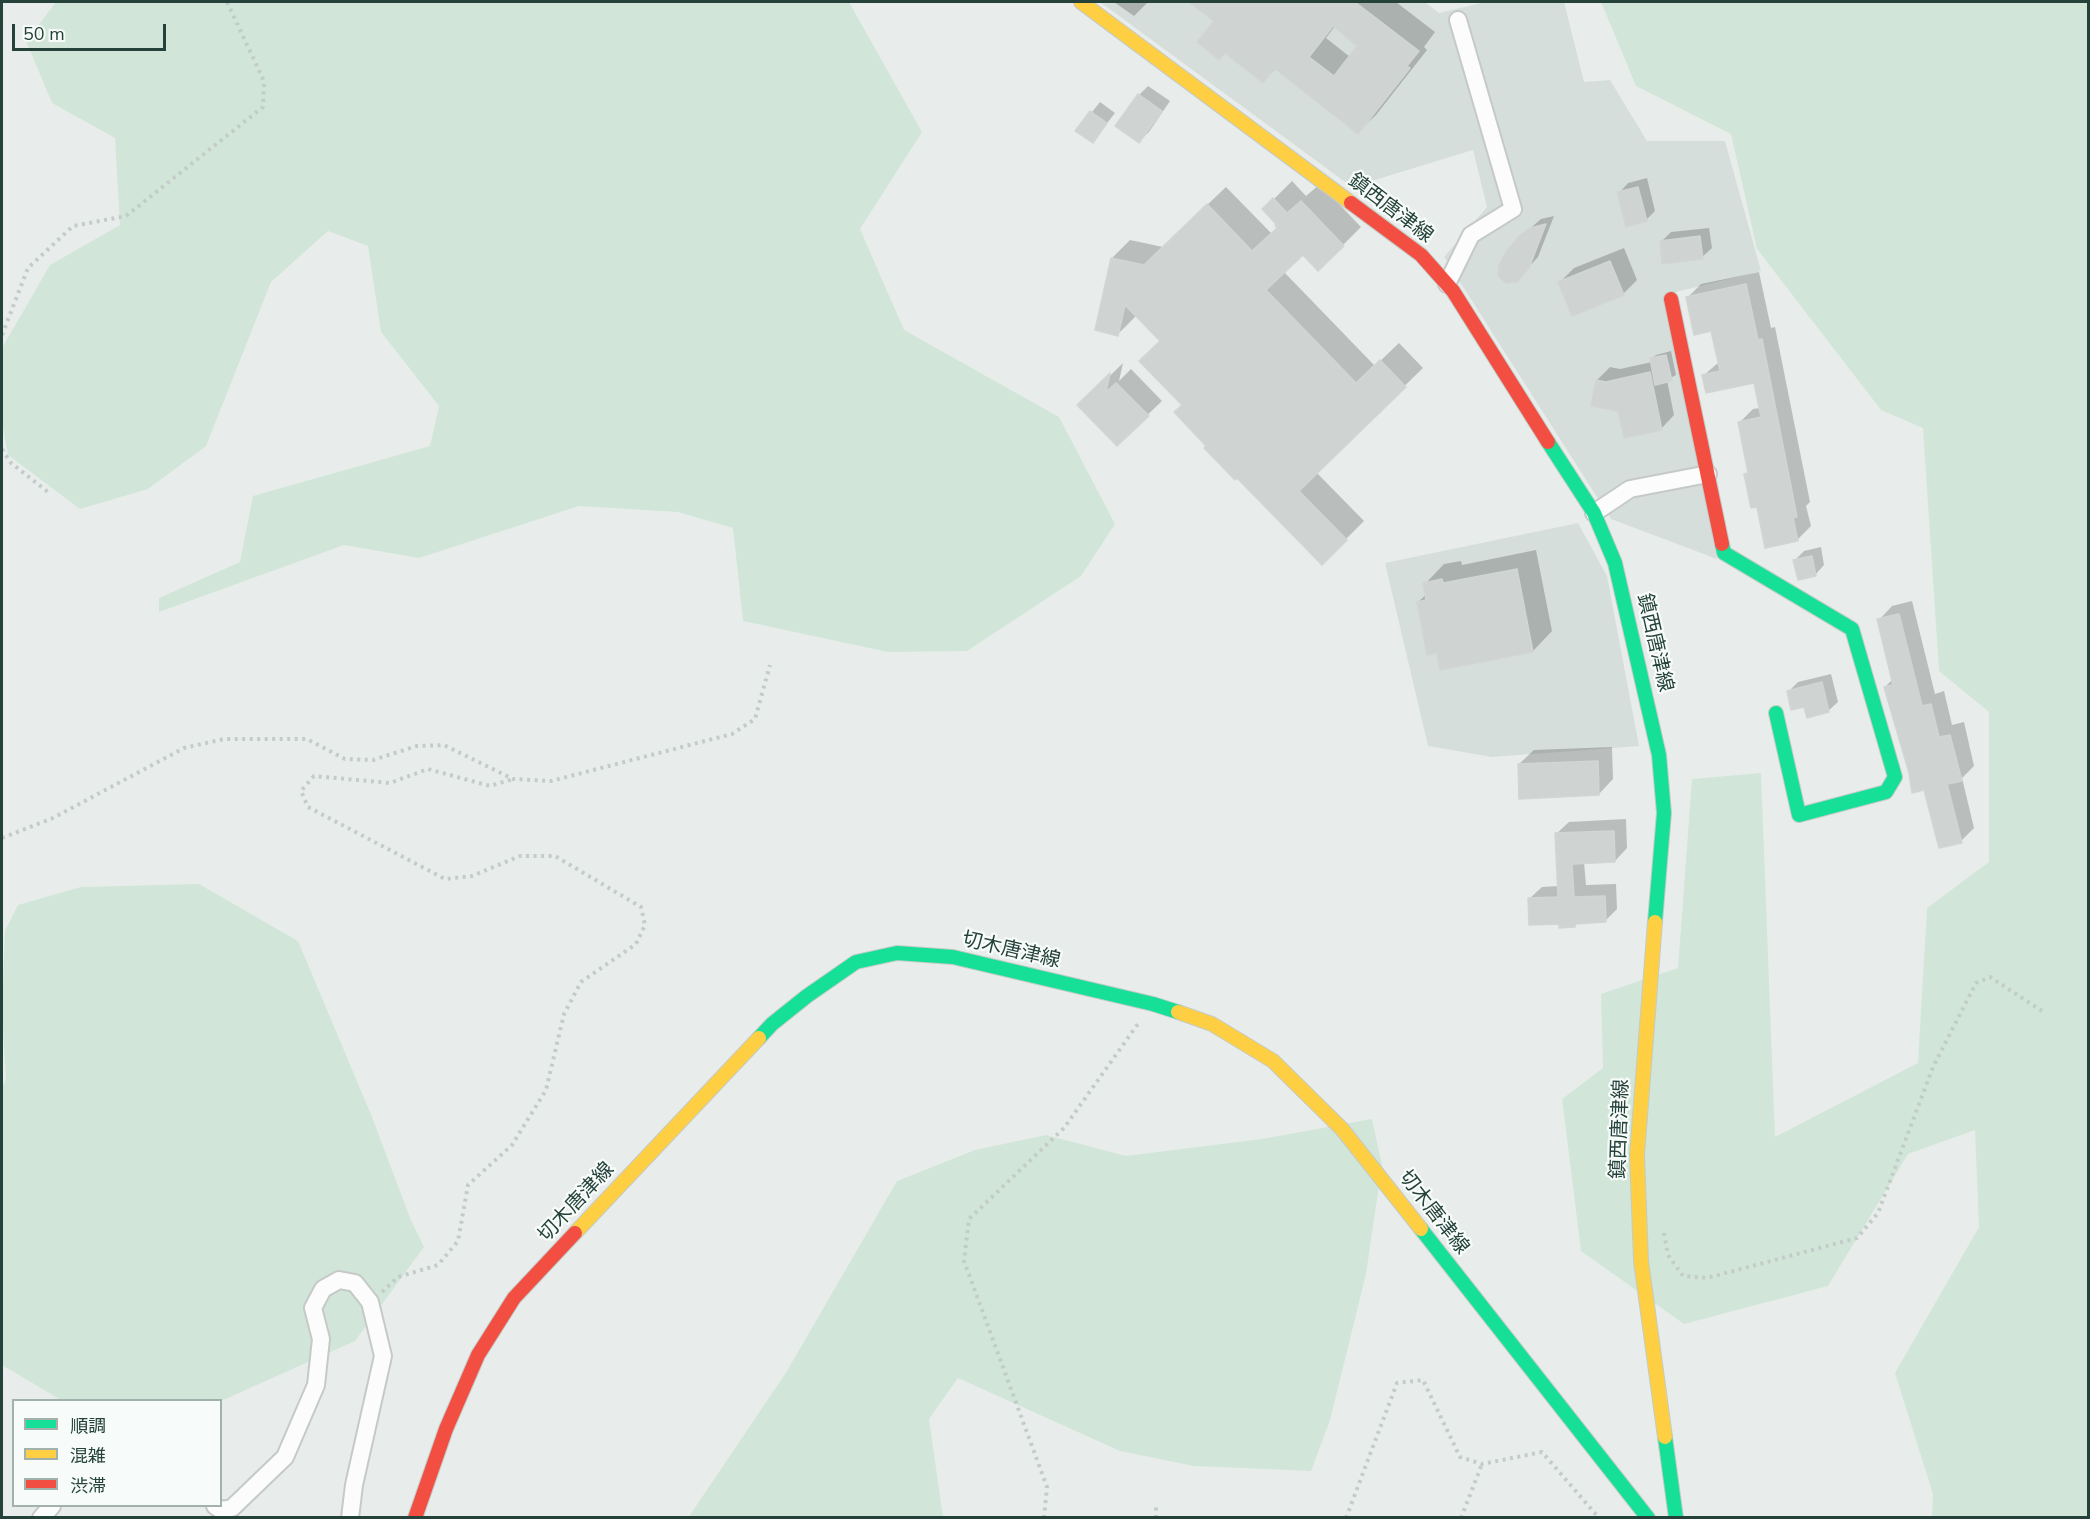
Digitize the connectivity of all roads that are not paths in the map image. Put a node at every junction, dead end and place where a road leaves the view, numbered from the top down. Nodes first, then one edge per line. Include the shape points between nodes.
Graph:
1 (1080, 2) edge
2 (1458, 20) dead end
3 (1447, 284) junction
4 (1671, 299) dead end
5 (1708, 474) junction
6 (1594, 513) junction
7 (1776, 713) dead end
8 (216, 1507) edge
9 (350, 1518) edge
10 (415, 1518) edge
11 (1648, 1518) edge
12 (1676, 1518) edge

1 - 3 main road, 鎮西唐津線 via 1421,255
2 - 3 street via 1513,209 1472,235
3 - 6 main road, 鎮西唐津線
4 - 5 main road
5 - 6 street via 1630,489
5 - 7 main road via 1724,553 1852,629 1895,777 1886,792 1799,815
6 - 12 main road, 鎮西唐津線 via 1615,562 1652,716 1664,813 1637,1155 1641,1261
8 - 9 street via 232,1508 285,1457 316,1385 321,1339 313,1308 323,1289 339,1280 355,1283 370,1302 383,1356
10 - 11 main road, 切木唐津線 via 446,1429 478,1355 514,1298 772,1024 856,962 897,953 953,957 1153,1004 1212,1024 1274,1061 1342,1129

